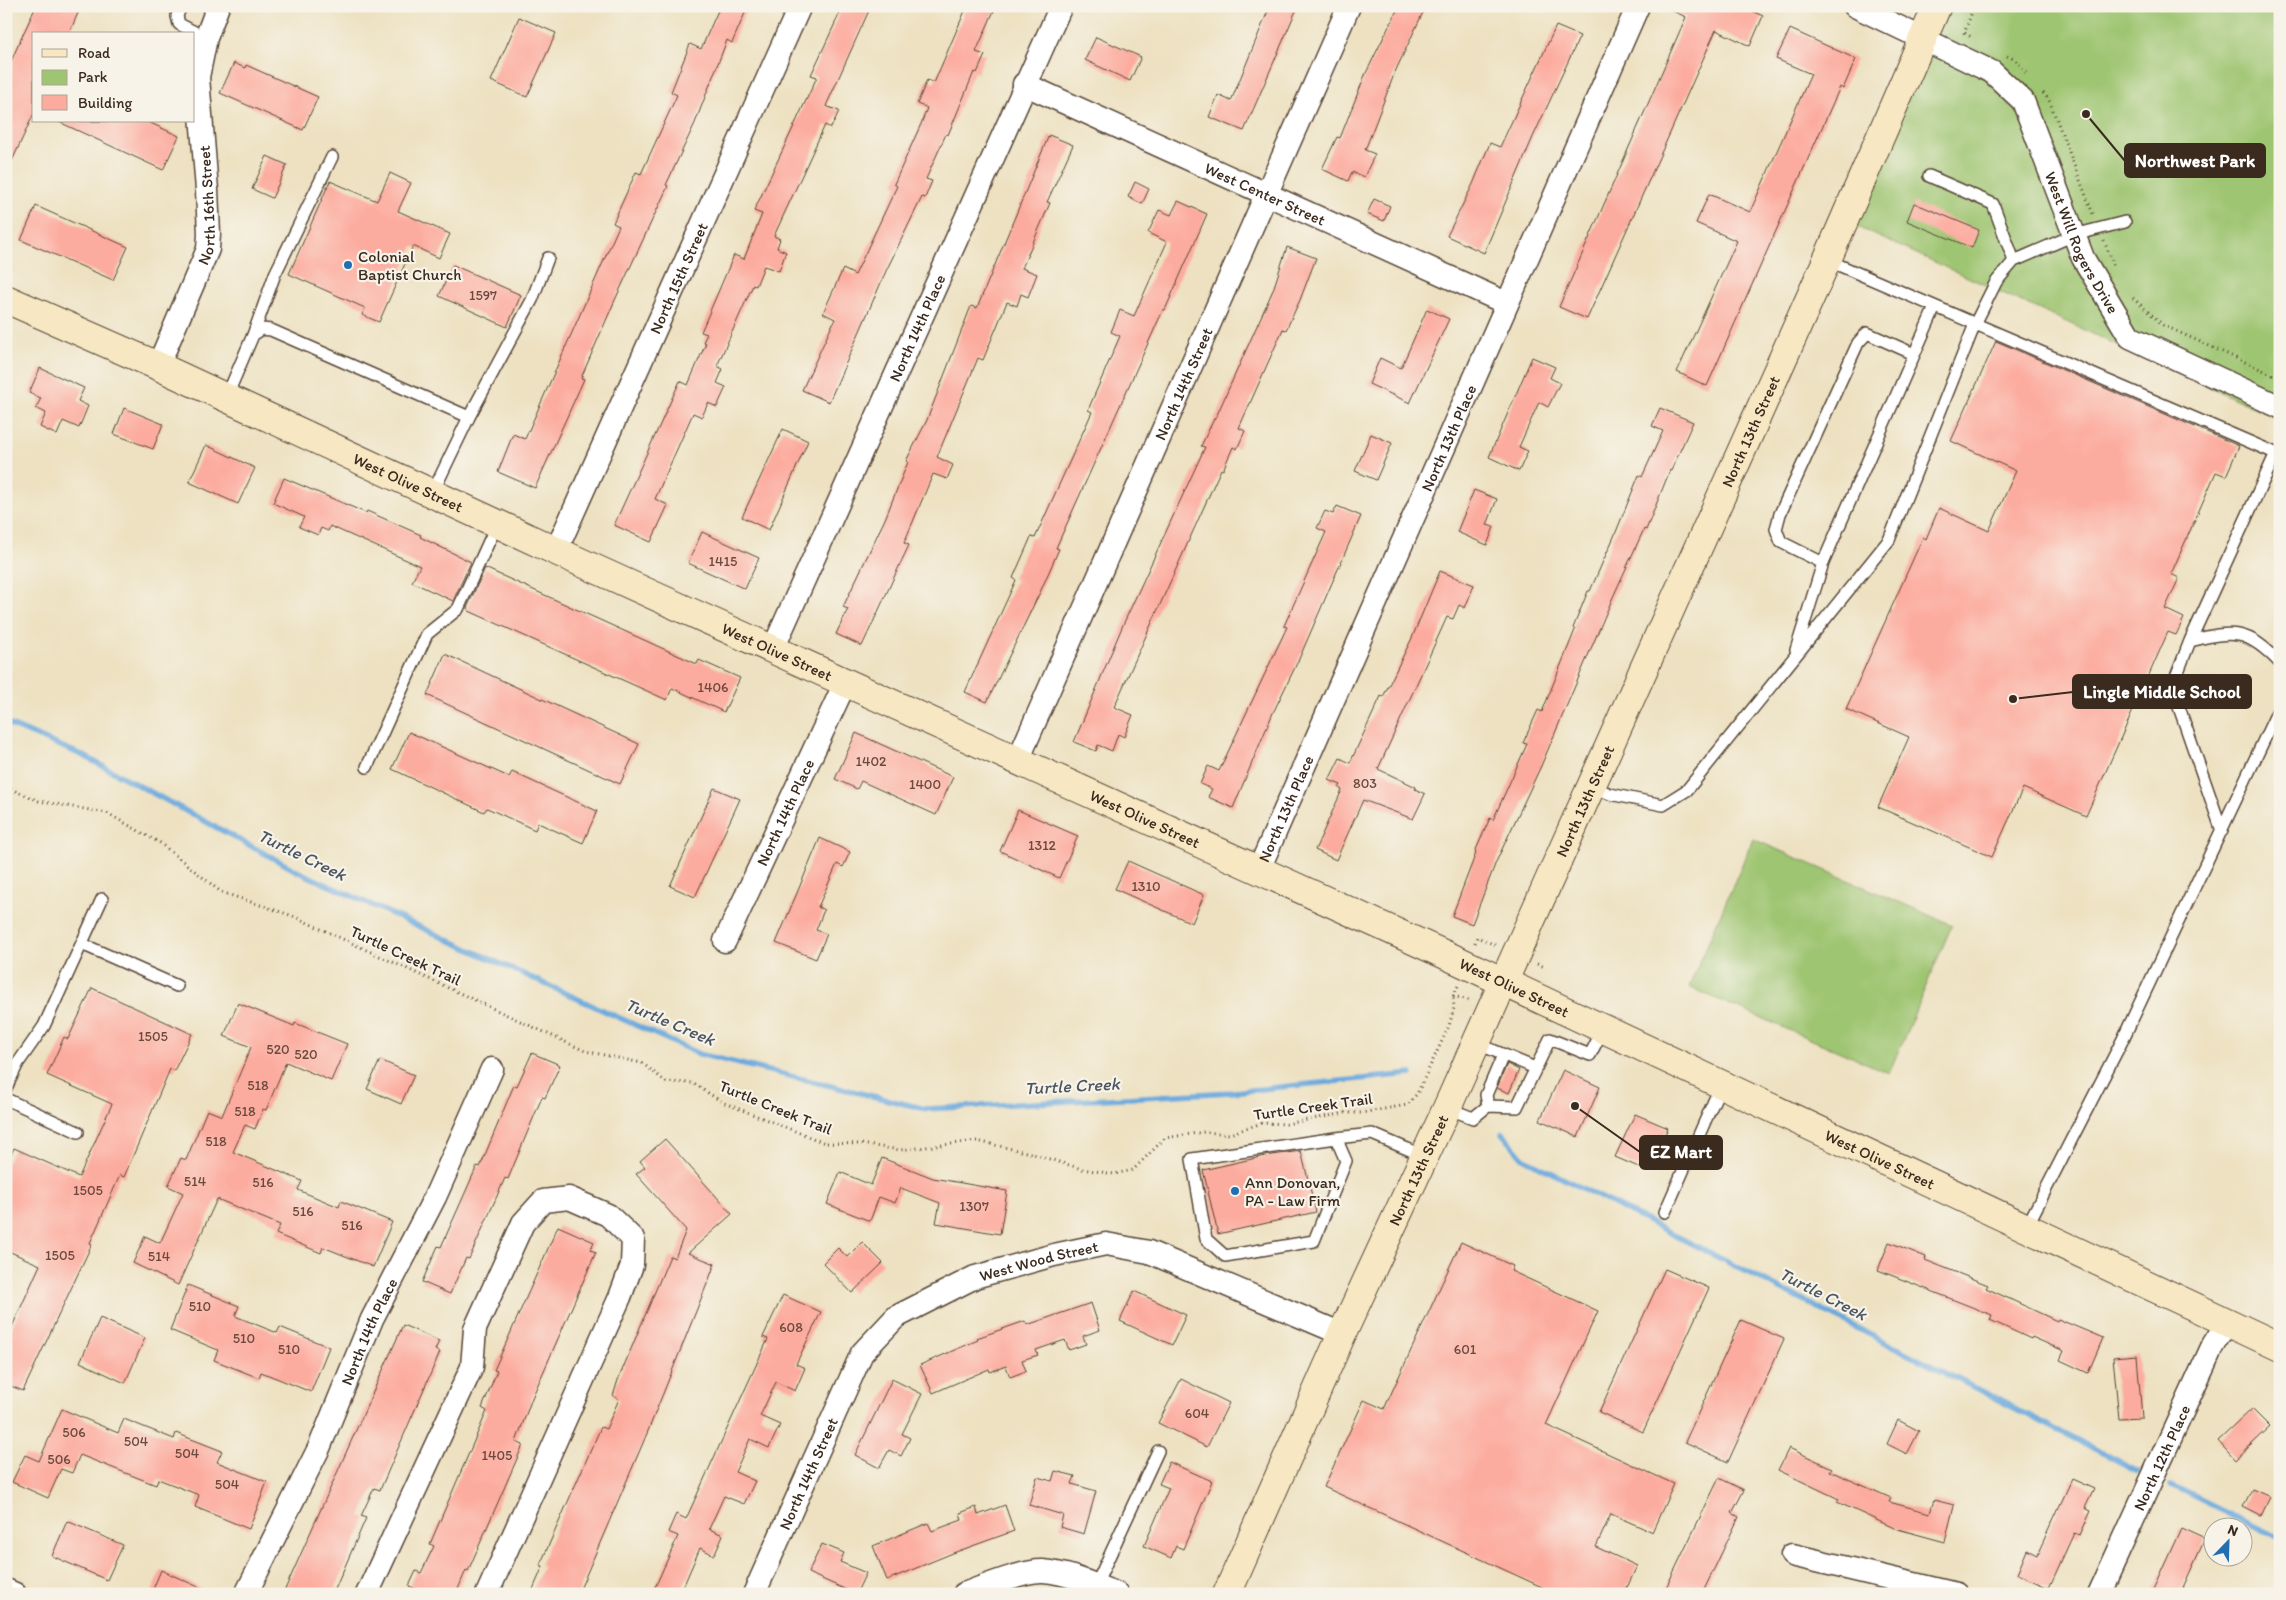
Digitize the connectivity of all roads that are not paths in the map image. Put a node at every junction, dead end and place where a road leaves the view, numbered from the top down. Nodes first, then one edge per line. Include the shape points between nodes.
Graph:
1 (181, 6) edge
2 (218, 6) edge
3 (800, 6) edge
4 (1061, 6) edge
5 (1349, 6) edge
6 (1638, 6) edge
7 (1855, 6) edge
8 (1937, 6) edge
9 (195, 32) edge
10 (195, 32) edge
11 (1923, 37) junction
12 (206, 38) junction
13 (1024, 84) junction
14 (332, 157) dead end
15 (1929, 176) dead end
16 (1266, 194) junction
17 (2125, 222) dead end
18 (2074, 236) junction
19 (548, 258) dead end
20 (1827, 260) junction
21 (2014, 261) junction
22 (6, 299) edge
23 (1506, 303) junction
24 (1935, 306) junction
25 (1975, 324) junction
26 (253, 335) junction
27 (1914, 354) junction
28 (158, 366) junction
29 (226, 398) junction
30 (2280, 407) edge
31 (469, 417) junction
32 (2278, 454) edge
33 (432, 494) junction
34 (497, 524) junction
35 (556, 551) junction
36 (1823, 563) junction
37 (2190, 641) junction
38 (773, 649) junction
39 (1794, 656) junction
40 (2280, 663) edge
41 (846, 681) junction
42 (2280, 706) edge
43 (1018, 760) junction
44 (368, 767) dead end
45 (1591, 786) junction
46 (2222, 831) junction
47 (1259, 869) junction
48 (102, 899) dead end
49 (725, 941) dead end
50 (82, 944) junction
51 (1503, 982) junction
52 (177, 986) dead end
53 (1603, 1029) junction
54 (1476, 1043) junction
55 (1504, 1055) junction
56 (1535, 1068) junction
57 (492, 1069) dead end
58 (1721, 1085) junction
59 (6, 1088) edge
60 (6, 1099) edge
61 (1488, 1106) junction
62 (1447, 1108) junction
63 (78, 1132) dead end
64 (1336, 1138) junction
65 (1424, 1156) junction
66 (1665, 1212) dead end
67 (2025, 1229) junction
68 (1220, 1268) junction
69 (2227, 1323) junction
70 (1342, 1334) junction
71 (2280, 1347) edge
72 (862, 1353) joint
73 (1158, 1451) dead end
74 (1792, 1554) dead end
75 (1083, 1586) edge
76 (6, 1590) edge
77 (15, 1594) edge
78 (246, 1594) edge
79 (367, 1594) edge
80 (487, 1594) edge
81 (754, 1594) edge
82 (964, 1594) edge
83 (1117, 1594) edge
84 (1228, 1594) edge
85 (1956, 1594) edge
86 (2098, 1594) edge

1 - 10 lane via 177,16 180,24
2 - 12 street, North 16th Street
3 - 35 street, North 15th Street
4 - 13 street, North 14th Place
5 - 16 street, North 14th Street
6 - 23 street, North 13th Place
7 - 11 street, West Will Rogers Drive
8 - 11 main road, North 13th Street
9 - 12 lane
11 - 18 street, West Will Rogers Drive via 1992,72 2023,101
11 - 20 main road, North 13th Street
12 - 28 street, North 16th Street via 198,77 208,249
13 - 16 street, West Center Street
13 - 38 street, North 14th Place
14 - 26 lane via 275,274
15 - 21 lane via 1993,204
16 - 23 street, West Center Street
16 - 43 street, North 14th Street
17 - 18 lane
18 - 21 lane
18 - 30 street, West Will Rogers Drive via 2083,258 2130,337
19 - 31 lane via 532,300
20 - 24 lane
20 - 45 main road, North 13th Street
21 - 25 lane via 1996,282
22 - 28 main road, West Olive Street
23 - 47 street, North 13th Place
24 - 25 lane
24 - 27 lane
25 - 32 lane
25 - 39 lane via 1889,540
26 - 29 lane
26 - 31 lane via 262,329 271,330
27 - 36 lane
27 - 36 lane via 1867,333 1858,343 1780,514 1776,529 1781,542
28 - 29 main road, West Olive Street
29 - 33 main road, West Olive Street
31 - 33 lane
32 - 37 lane
33 - 34 main road, West Olive Street
34 - 35 main road, West Olive Street
34 - 44 lane via 458,609 427,634
35 - 38 main road, West Olive Street
36 - 39 lane
37 - 40 lane via 2221,633 2244,635 2263,646
37 - 46 lane via 2172,687
38 - 41 main road, West Olive Street
39 - 45 lane via 1687,790 1663,805 1610,794
41 - 43 main road, West Olive Street
41 - 49 street, North 14th Place
42 - 46 lane
43 - 47 main road, West Olive Street
45 - 51 main road, North 13th Street
46 - 67 lane via 2122,1041
47 - 51 main road, West Olive Street
48 - 50 lane
50 - 52 lane
50 - 59 lane via 44,1026 18,1063
51 - 53 main road, West Olive Street
51 - 54 main road, North 13th Street
53 - 56 lane via 1590,1055 1550,1038
53 - 58 main road, West Olive Street
54 - 55 lane
54 - 62 main road, North 13th Street
55 - 56 lane
55 - 61 lane via 1486,1095
56 - 61 lane via 1517,1107
57 - 78 street, North 14th Place via 435,1197 372,1319 318,1448
58 - 66 lane
58 - 67 main road, West Olive Street
60 - 63 lane
61 - 62 lane via 1473,1118
62 - 65 main road, North 13th Street
64 - 65 lane via 1372,1134
64 - 68 lane via 1346,1161 1314,1241
64 - 68 lane via 1192,1159 1206,1239
65 - 70 main road, North 13th Street
67 - 69 main road, West Olive Street
68 - 70 street, West Wood Street
68 - 72 street, West Wood Street via 1106,1244 1054,1255 975,1278 896,1318
69 - 71 main road, West Olive Street
69 - 86 street, North 12th Place via 2213,1345
70 - 84 main road, North 13th Street
72 - 81 street, North 14th Street
73 - 75 lane
74 - 85 street
75 - 82 street via 1041,1571
75 - 83 street
76 - 77 street
79 - 80 street via 472,1367 476,1329 523,1223 543,1201 569,1198 608,1215 633,1239 632,1265

